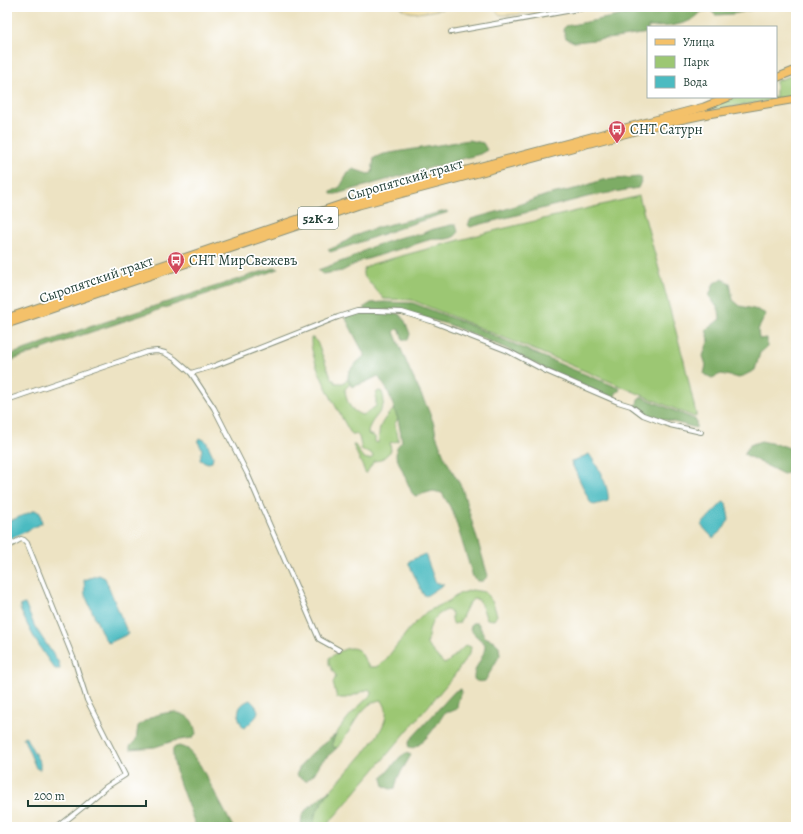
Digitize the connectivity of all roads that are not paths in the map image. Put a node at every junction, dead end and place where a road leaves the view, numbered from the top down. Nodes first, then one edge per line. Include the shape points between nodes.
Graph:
1 (589, 7) edge
2 (451, 32) dead end
3 (796, 70) edge
4 (777, 78) edge
5 (726, 98) edge
6 (796, 99) edge
7 (7, 318) edge
8 (7, 324) edge
9 (191, 373) junction
10 (7, 400) edge
11 (701, 432) dead end
12 (7, 548) edge
13 (340, 650) dead end
14 (58, 827) edge

1 - 2 street
3 - 4 main road
5 - 7 main road, Сыропятский тракт / 52К-2 via 704,107 358,199
6 - 8 main road, Сыропятский тракт / 52К-2 via 635,130 374,200
9 - 10 street via 165,353 147,352
9 - 11 street via 338,316 357,311 402,312 508,351 546,371 632,406 643,415 670,425
9 - 13 street via 231,439 320,639
12 - 14 street via 21,539 27,543 87,700 125,775 106,787

